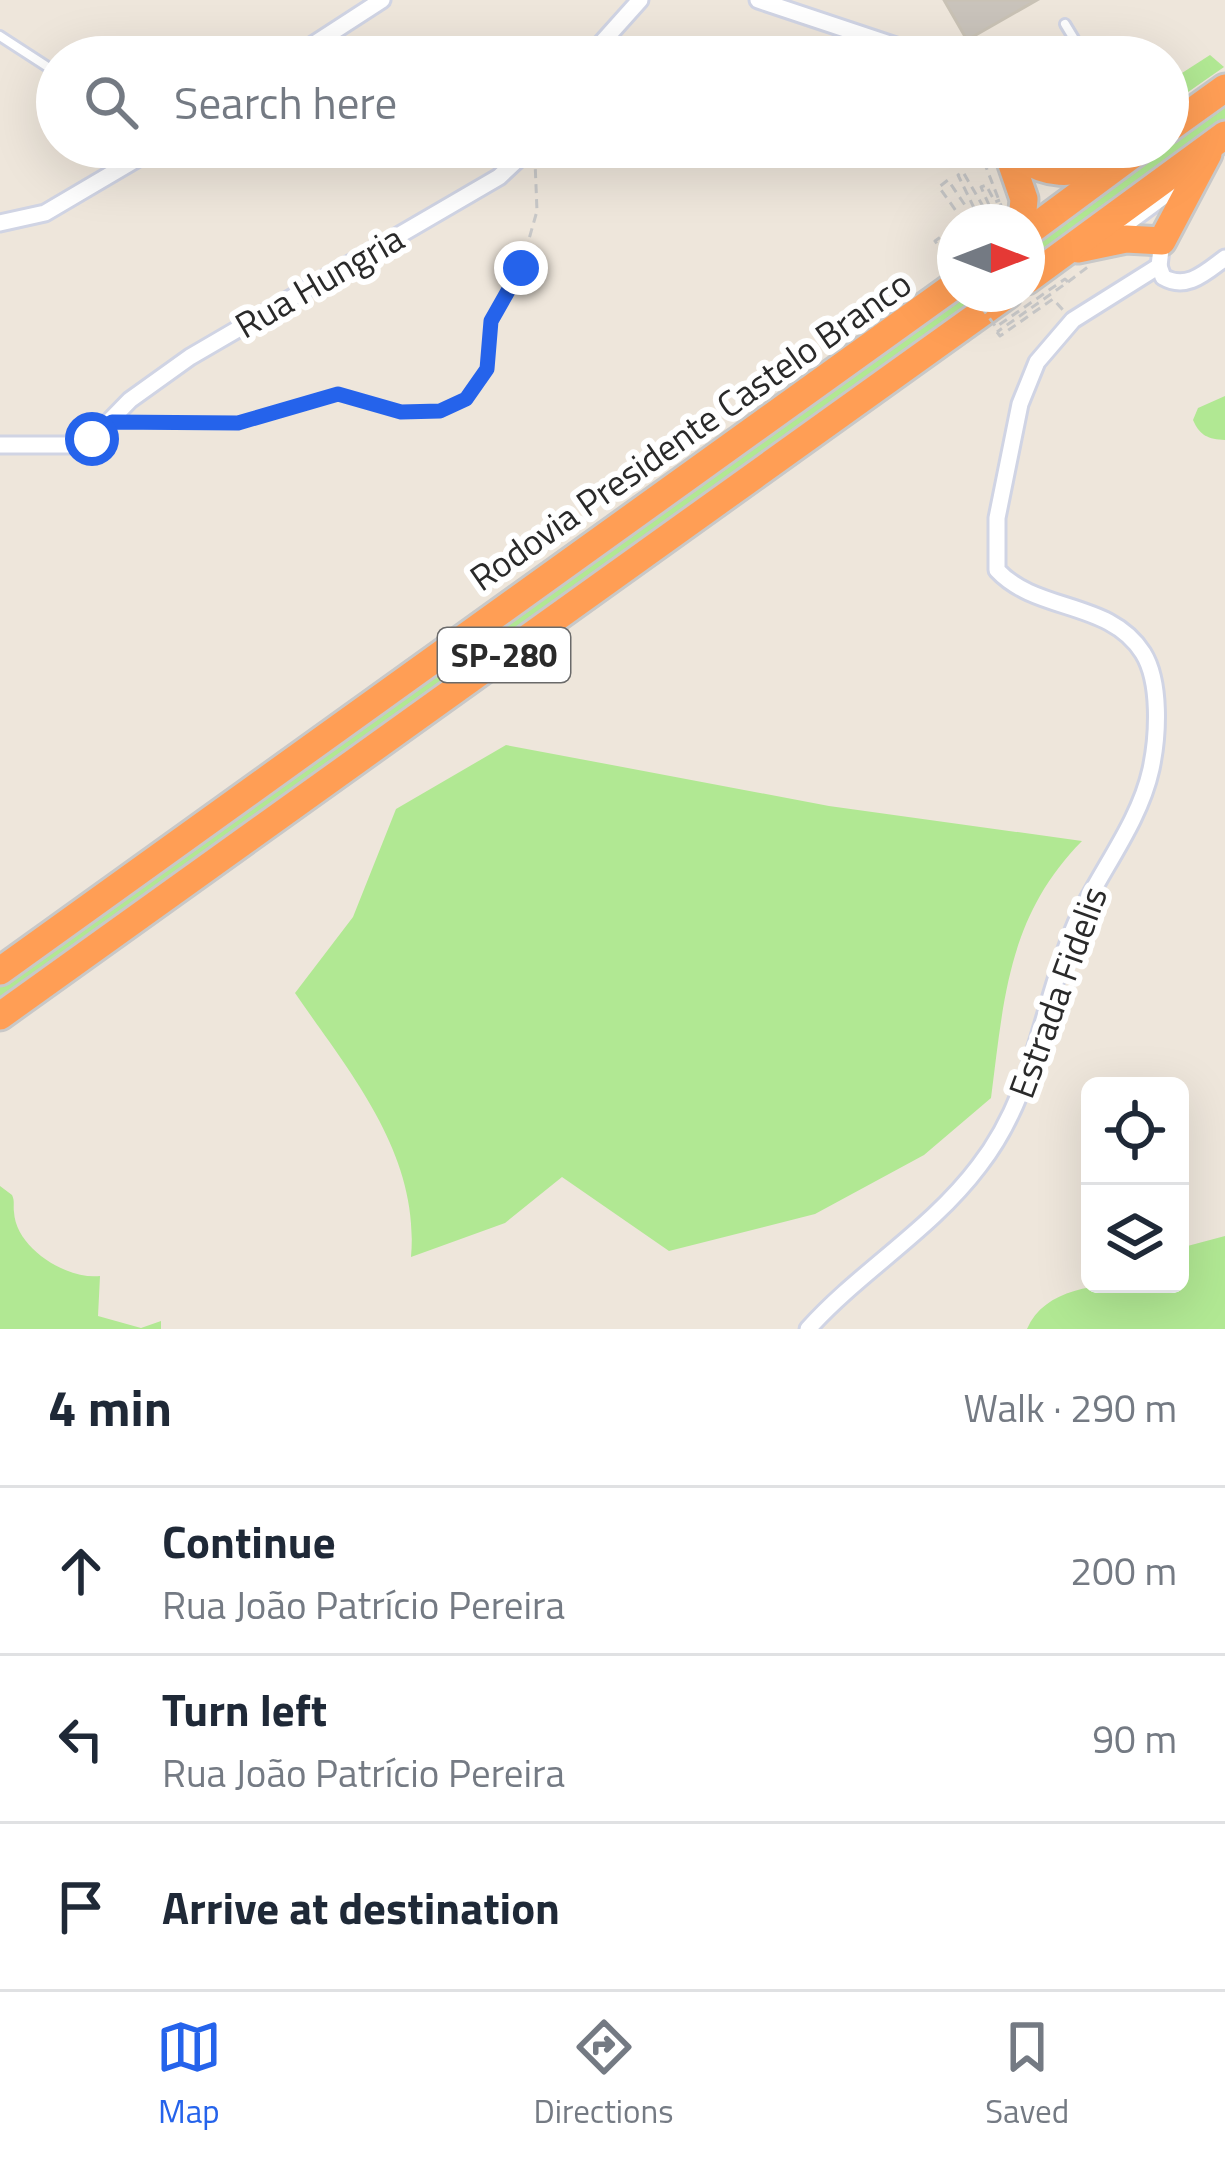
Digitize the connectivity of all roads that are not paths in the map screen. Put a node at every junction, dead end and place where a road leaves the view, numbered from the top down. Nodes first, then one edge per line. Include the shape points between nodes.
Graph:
1 (382, 0) edge
2 (640, 0) edge
3 (758, 0) edge
4 (1066, 24) dead end
5 (0, 36) edge
6 (326, 36) edge
7 (608, 36) edge
8 (866, 36) edge
9 (1073, 36) edge
10 (36, 59) edge
11 (1225, 88) edge
12 (1189, 114) edge
13 (1221, 138) edge
14 (1189, 165) edge
15 (123, 168) edge
16 (509, 168) edge
17 (1013, 168) edge
18 (1040, 168) edge
19 (1075, 168) edge
20 (1115, 168) edge
21 (1186, 168) edge
22 (1193, 178) junction
23 (1024, 204) edge
24 (1045, 220) edge
25 (0, 223) edge
26 (1161, 253) junction
27 (1086, 254) junction
28 (1225, 258) edge
29 (1045, 272) edge
30 (937, 298) edge
31 (983, 312) edge
32 (0, 445) edge
33 (0, 971) edge
34 (0, 1016) edge
35 (808, 1329) edge

1 - 6 street
2 - 7 street
3 - 8 street
4 - 9 lane
5 - 10 lane
11 - 12 highway
13 - 14 highway
13 - 22 highway
15 - 25 street via 64,204
16 - 32 street, Rua Hungria via 190,357 76,445
17 - 23 highway
18 - 19 highway
20 - 24 highway
21 - 27 highway
22 - 26 highway
22 - 27 lane
26 - 27 highway
26 - 28 street via 1163,278 1179,283
26 - 35 street, Estrada Fidelis via 1043,351 1020,404 993,558 1019,591 1114,622 1133,639 1154,680 1151,767 1138,808 1076,924 1009,1121 934,1216
27 - 29 highway
30 - 33 highway, Rodovia Presidente Castelo Branco / SP-280
31 - 34 highway, Rodovia Presidente Castelo Branco / SP-280

